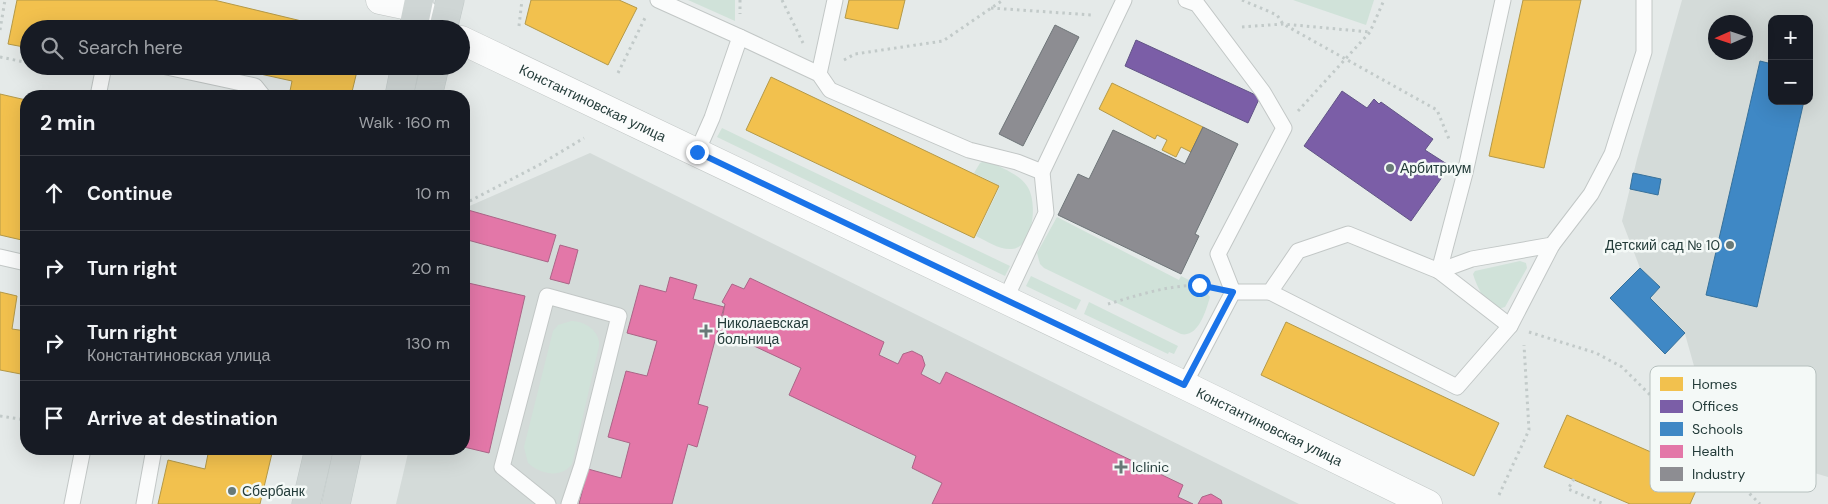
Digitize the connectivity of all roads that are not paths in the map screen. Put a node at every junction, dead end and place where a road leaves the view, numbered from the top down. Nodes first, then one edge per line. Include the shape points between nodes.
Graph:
1 (380, 0) edge
2 (450, 0) edge
3 (658, 0) edge
4 (834, 0) edge
5 (1124, 0) edge
6 (1186, 0) edge
7 (1503, 0) edge
8 (1644, 0) edge
9 (417, 12) edge
10 (428, 20) edge
11 (444, 20) edge
12 (740, 38) junction
13 (470, 44) edge
14 (819, 74) junction
15 (102, 75) edge
16 (204, 75) edge
17 (403, 75) edge
18 (433, 75) edge
19 (99, 90) edge
20 (259, 90) edge
21 (400, 90) edge
22 (429, 90) edge
23 (697, 152) junction
24 (1042, 172) junction
25 (1552, 245) junction
26 (0, 257) edge
27 (20, 262) edge
28 (1439, 271) junction
29 (1233, 292) junction
30 (1270, 292) junction
31 (1005, 300) junction
32 (1510, 326) junction
33 (1184, 385) junction
34 (82, 455) edge
35 (153, 455) edge
36 (318, 455) edge
37 (347, 455) edge
38 (72, 504) edge
39 (144, 504) edge
40 (306, 504) edge
41 (336, 504) edge
42 (548, 504) edge
43 (569, 504) edge
44 (1428, 504) edge

1 - 9 street
2 - 11 main road
3 - 12 lane
4 - 14 lane
5 - 24 lane
6 - 29 lane via 1197,4 1263,92 1284,128 1218,254
7 - 28 lane via 1465,173
8 - 25 lane via 1644,52 1612,154 1591,194
9 - 10 street
12 - 14 lane
12 - 23 lane
13 - 23 street, Константиновская улица
14 - 24 lane via 830,90 969,150
15 - 19 lane
16 - 20 lane via 255,86
17 - 21 main road
18 - 22 main road
23 - 31 street, Константиновская улица
24 - 31 lane via 1046,213
25 - 28 lane via 1472,259
25 - 32 lane
26 - 27 lane
28 - 30 lane via 1348,234 1298,251
28 - 32 lane
29 - 30 lane
29 - 33 lane
30 - 32 lane via 1457,387
31 - 33 street, Константиновская улица
33 - 44 street, Константиновская улица
34 - 38 lane
35 - 39 lane
36 - 40 main road
37 - 41 main road
42 - 43 lane via 502,467 547,296 619,316 582,465

